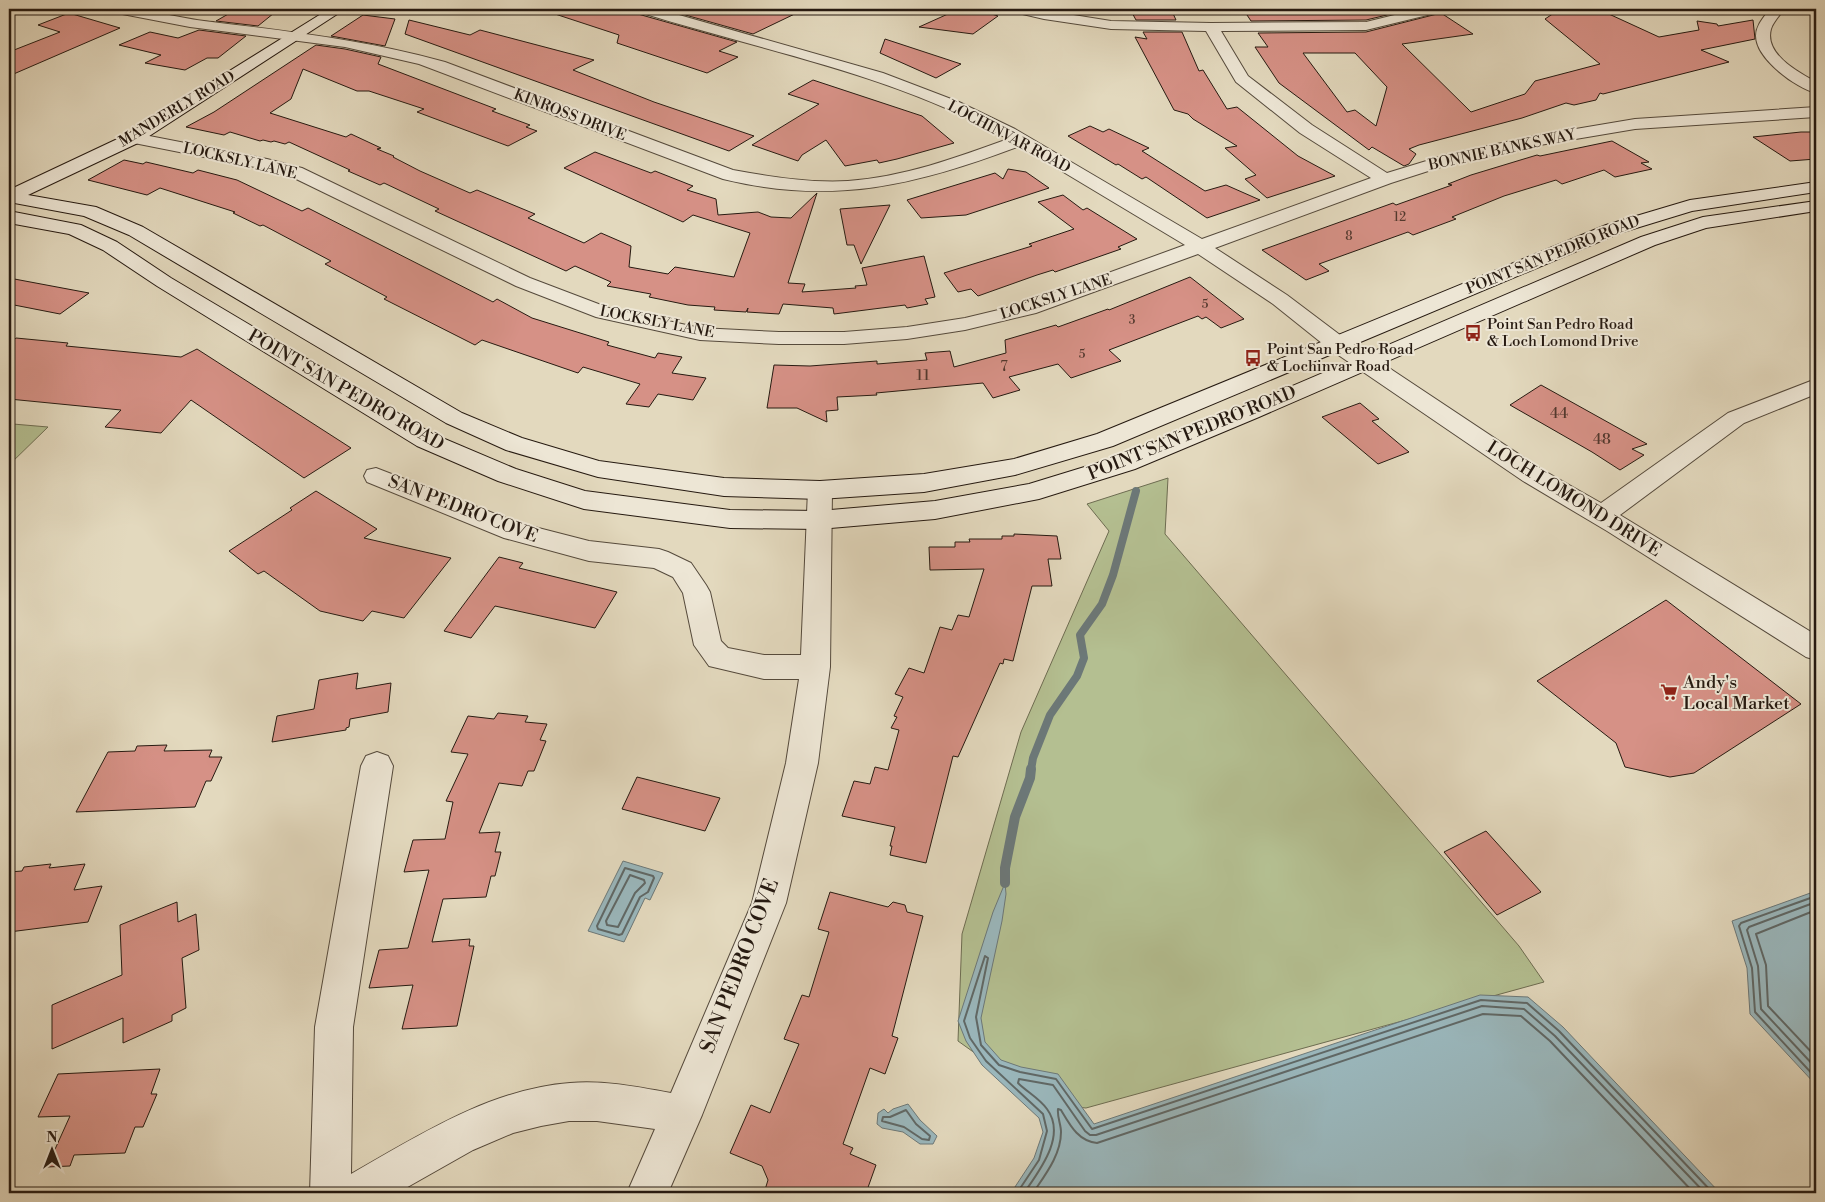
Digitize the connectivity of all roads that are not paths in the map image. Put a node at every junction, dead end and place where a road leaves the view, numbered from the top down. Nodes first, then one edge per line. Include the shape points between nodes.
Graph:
1 (117, 9) edge
2 (338, 9) edge
3 (649, 9) edge
4 (1020, 9) edge
5 (1435, 9) edge
6 (1777, 9) edge
7 (1211, 27) junction
8 (296, 36) junction
9 (1816, 88) edge
10 (1816, 112) edge
11 (134, 138) junction
12 (1020, 140) junction
13 (1385, 179) junction
14 (1816, 187) edge
15 (9, 197) edge
16 (1816, 206) edge
17 (9, 217) edge
18 (1200, 246) junction
19 (1557, 252) junction
20 (1585, 267) junction
21 (1336, 343) junction
22 (1366, 362) junction
23 (1816, 386) edge
24 (376, 476) dead end
25 (820, 505) junction
26 (1602, 516) junction
27 (1816, 649) edge
28 (815, 667) junction
29 (376, 766) dead end
30 (682, 1115) junction
31 (330, 1193) edge
32 (358, 1193) edge
33 (647, 1193) edge

1 - 8 street, KINROSS DRIVE via 169,20
2 - 8 street, MANDERLY ROAD
3 - 12 street, LOCHINVAR ROAD via 883,78 953,105
4 - 7 street via 1111,25
5 - 7 street via 1366,26
6 - 9 street via 1764,29 1764,44 1772,57
7 - 13 street via 1242,79 1306,129
8 - 11 street, MANDERLY ROAD
8 - 12 street, KINROSS DRIVE via 408,56 440,65 729,175 772,183 848,186 888,180 923,173
10 - 13 street, BONNIE BANKS WAY via 1635,124 1446,160
11 - 15 street, MANDERLY ROAD
11 - 18 street, LOCKSLY LANE via 296,172 523,282 602,313 700,334 844,338 965,324 1029,309
12 - 18 street, LOCHINVAR ROAD
13 - 18 street, BONNIE BANKS WAY
14 - 19 street, POINT SAN PEDRO ROAD via 1690,206 1613,228
15 - 25 street, POINT SAN PEDRO ROAD via 89,211 136,231 454,418 514,444 598,469
16 - 20 street, POINT SAN PEDRO ROAD via 1703,223
17 - 25 street, POINT SAN PEDRO ROAD via 74,229 110,246 424,440 507,475 584,500 730,519
18 - 21 street, LOCHINVAR ROAD
19 - 20 street
19 - 21 street, POINT SAN PEDRO ROAD
20 - 22 street, POINT SAN PEDRO ROAD
21 - 22 street, LOCH LOMOND DRIVE
21 - 25 street, POINT SAN PEDRO ROAD via 1105,440 1015,467 924,482
22 - 25 street, POINT SAN PEDRO ROAD via 1126,463 1030,493 935,510
22 - 26 street, LOCH LOMOND DRIVE via 1532,475
23 - 26 street via 1736,418
24 - 28 street, SAN PEDRO COVE via 513,531 589,551 660,559 682,570 696,592 708,645 719,658 764,667
25 - 28 street, SAN PEDRO COVE
26 - 27 street, LOCH LOMOND DRIVE
28 - 30 street, SAN PEDRO COVE via 802,763 769,903
29 - 31 street via 334,1027
30 - 32 street via 616,1103 569,1102 525,1111 464,1134
30 - 33 street, SAN PEDRO COVE

